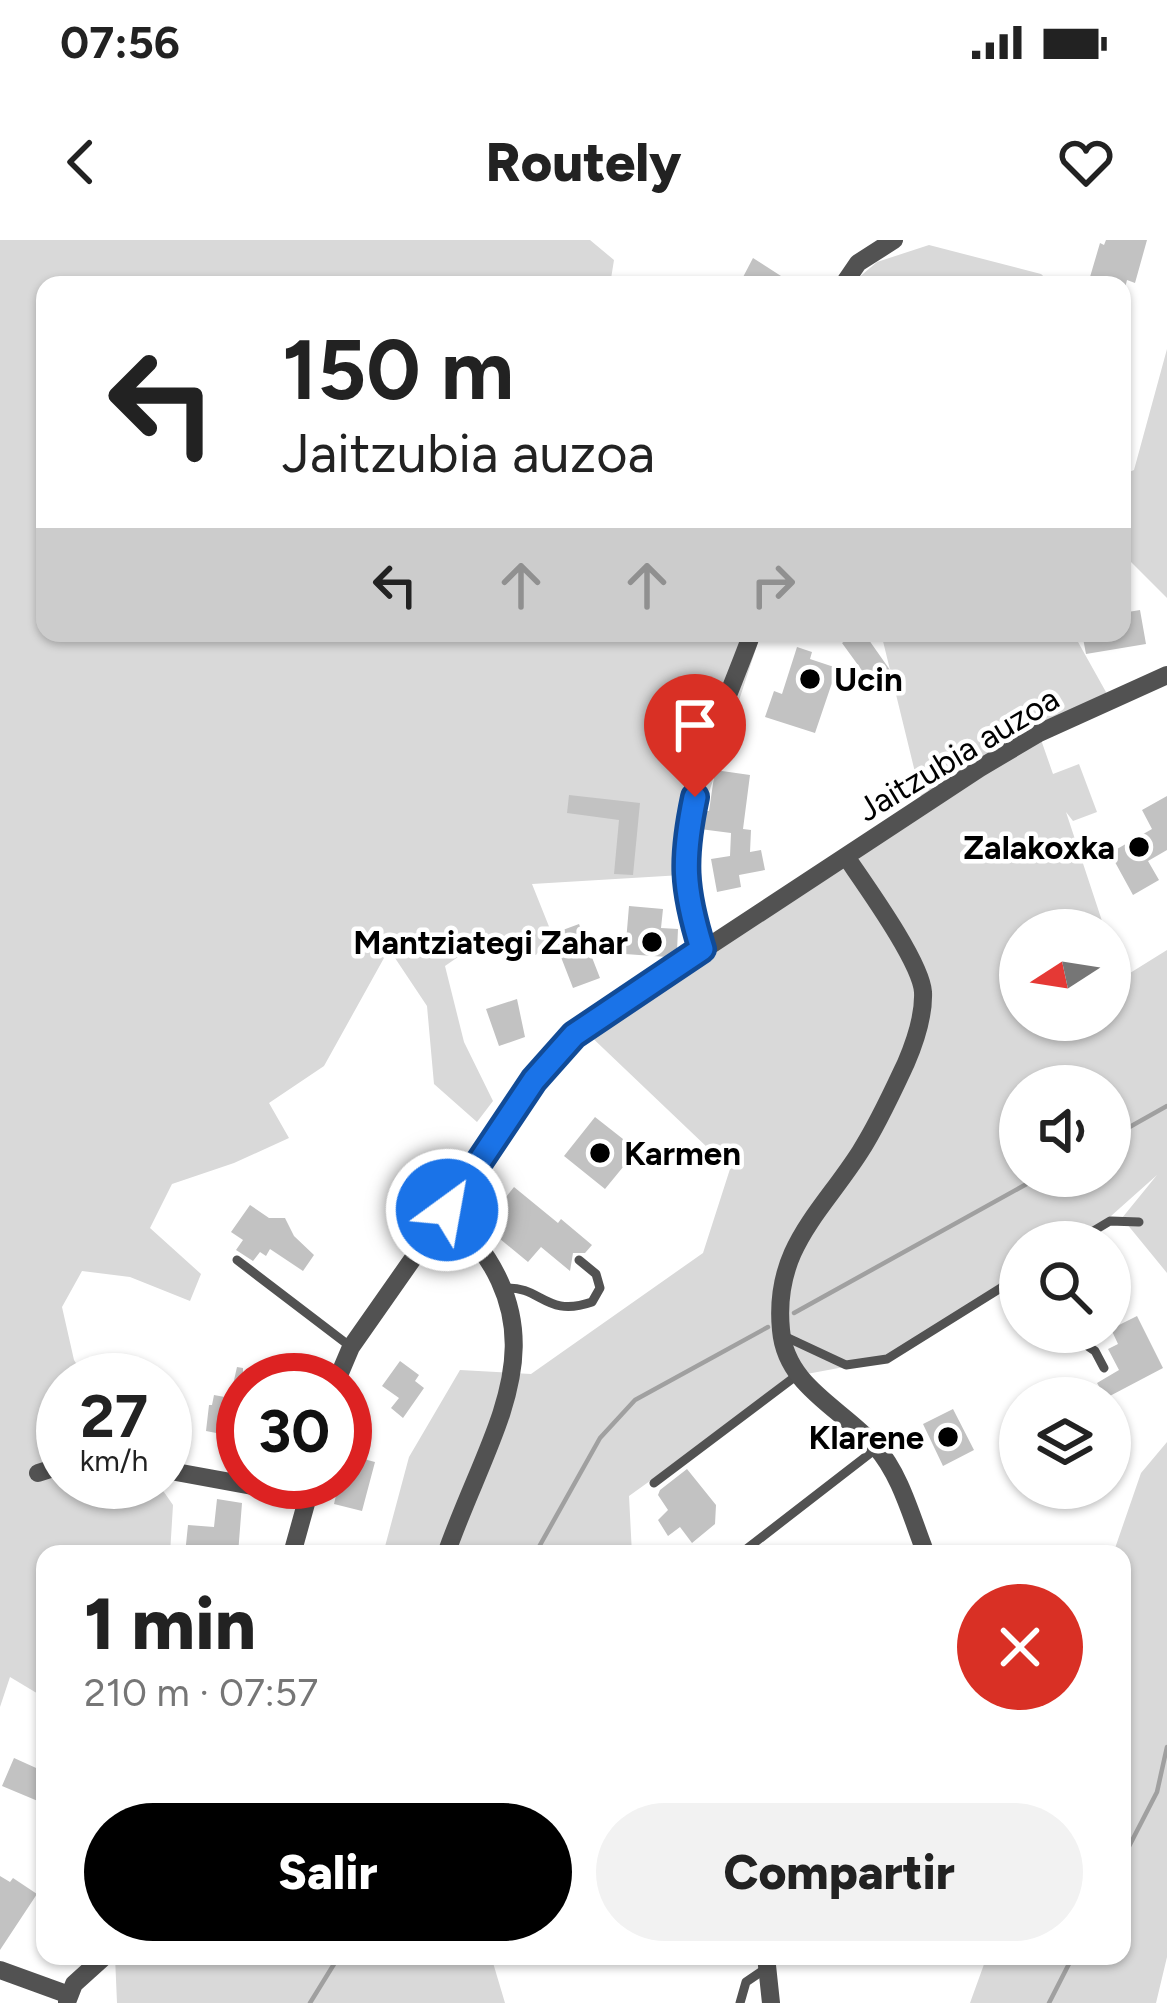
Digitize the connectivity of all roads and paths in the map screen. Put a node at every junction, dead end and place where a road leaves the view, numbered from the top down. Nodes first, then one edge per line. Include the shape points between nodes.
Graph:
1 (894, 240) edge
2 (849, 276) edge
3 (748, 642) edge
4 (1167, 675) edge
5 (848, 857) junction
6 (702, 949) junction
7 (447, 1210) junction
8 (1131, 1221) edge
9 (1139, 1222) dead end
10 (237, 1260) dead end
11 (579, 1260) dead end
12 (505, 1288) junction
13 (999, 1290) edge
14 (781, 1335) junction
15 (351, 1347) junction
16 (348, 1353) edge
17 (1096, 1353) edge
18 (1104, 1368) dead end
19 (796, 1376) junction
20 (877, 1448) junction
21 (654, 1483) dead end
22 (304, 1509) edge
23 (294, 1545) edge
24 (449, 1545) edge
25 (752, 1545) edge
26 (922, 1545) edge
27 (95, 1965) edge
28 (763, 1965) edge
29 (767, 1965) edge
30 (0, 1970) edge
31 (68, 1999) edge
32 (740, 2003) edge
33 (771, 2003) edge

1 - 2 street
3 - 6 street via 712,734 684,852
4 - 5 street, Jaitzubia auzoa via 1039,733
5 - 6 street, Jaitzubia auzoa
5 - 14 street, Jaitzubia auzoa via 923,990 915,1040 890,1098 806,1223 781,1288
6 - 7 street, Jaitzubia auzoa via 574,1035
7 - 12 street via 490,1257
7 - 15 street, Jaitzubia auzoa
8 - 9 lane
10 - 15 lane
11 - 12 lane via 596,1274 592,1302 555,1307 523,1287
12 - 24 street via 514,1329 510,1383
13 - 14 lane via 887,1359 846,1365
14 - 19 street, Jaitzubia auzoa
15 - 16 street, Jaitzubia auzoa
17 - 18 lane
19 - 20 street, Jaitzubia auzoa
19 - 21 lane
20 - 25 lane
20 - 26 street, Jaitzubia auzoa
22 - 23 street
27 - 31 street
28 - 32 lane
29 - 33 street
30 - 31 street

